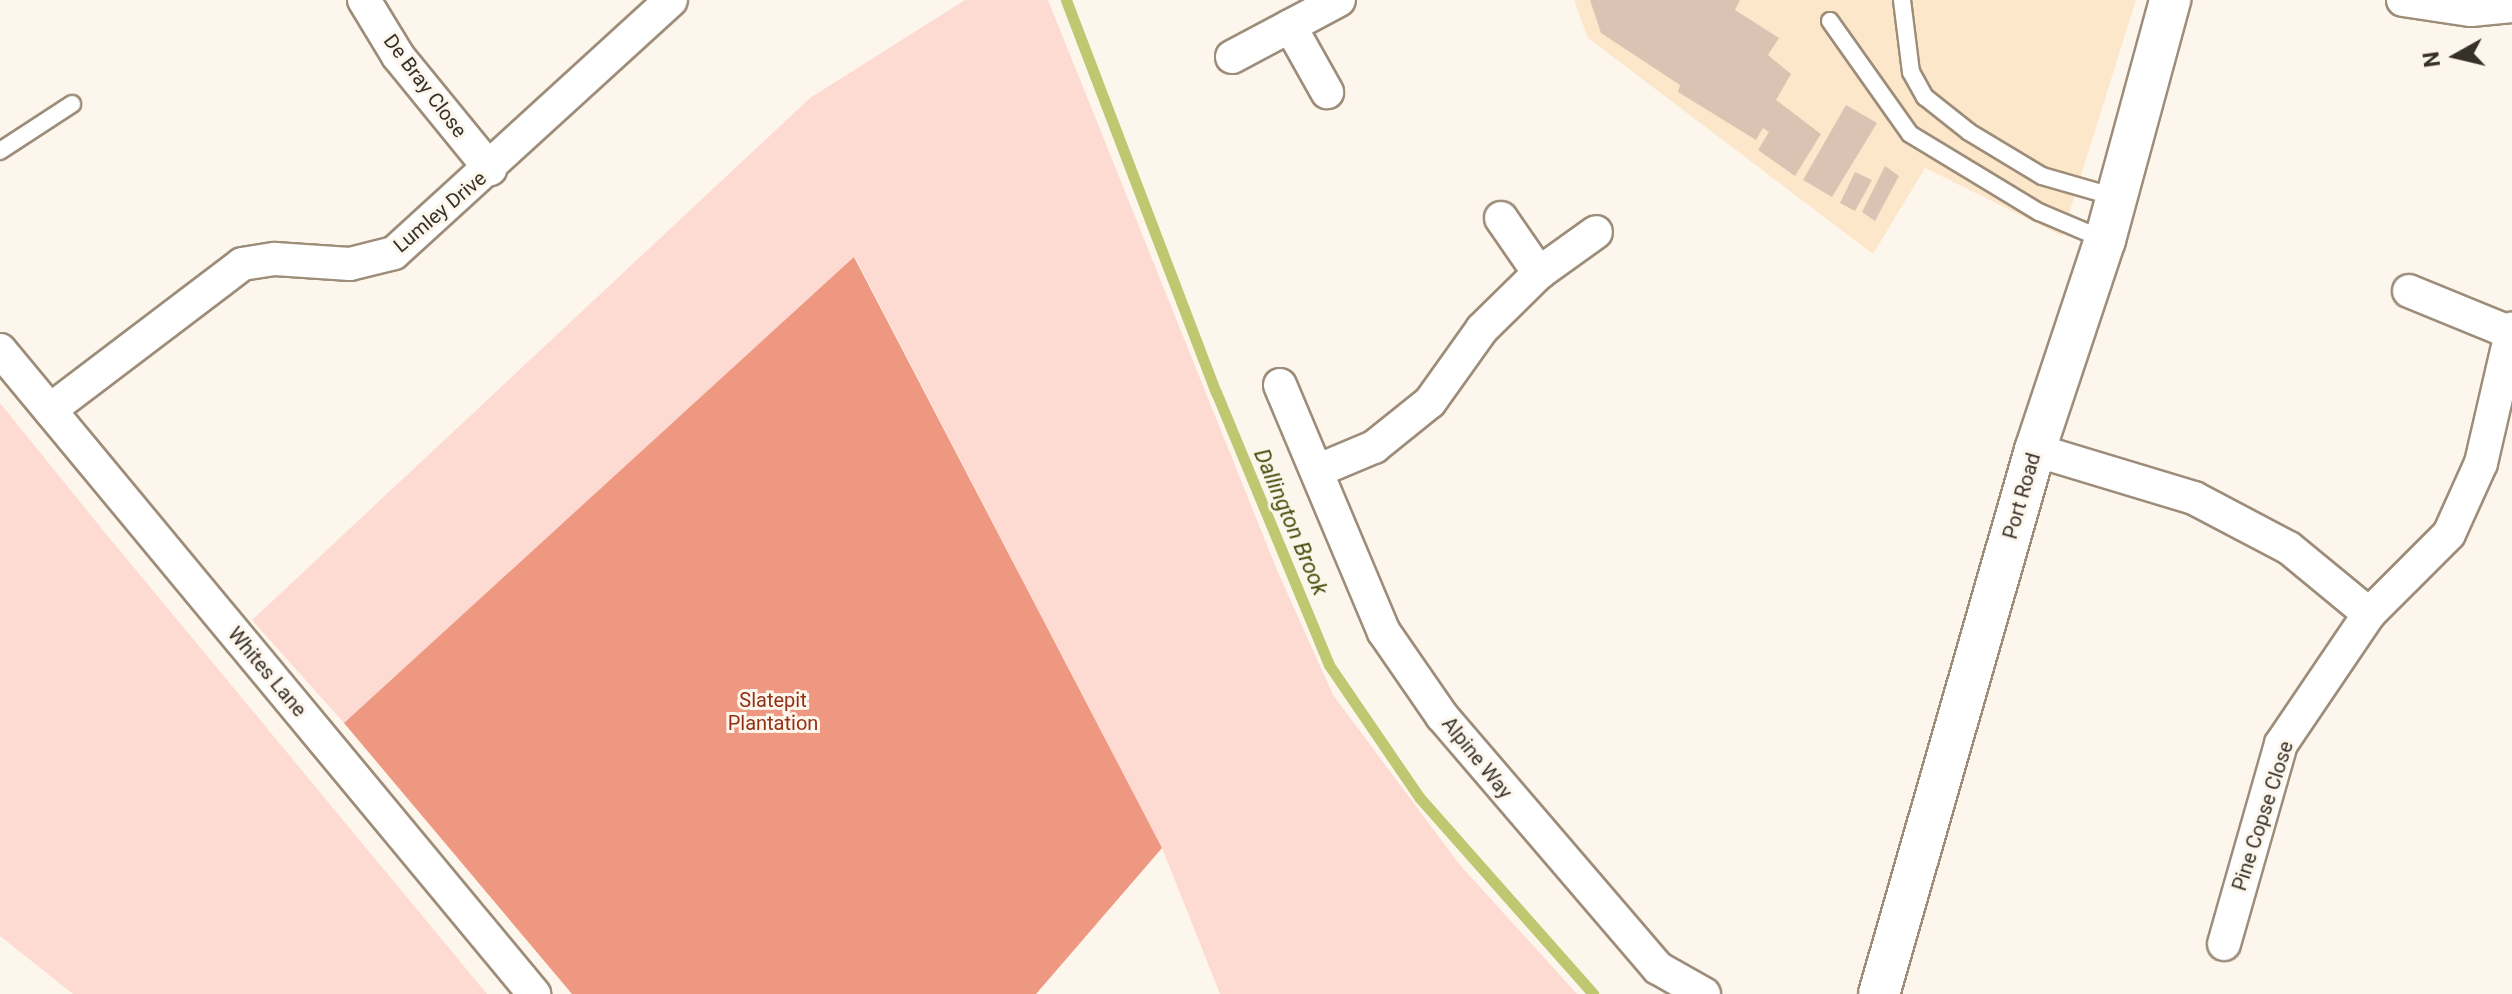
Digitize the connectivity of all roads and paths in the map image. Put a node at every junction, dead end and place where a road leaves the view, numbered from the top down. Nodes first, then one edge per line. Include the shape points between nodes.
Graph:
1 (364, 0) edge
2 (671, 0) edge
3 (1339, 0) edge
4 (1902, 0) edge
5 (2170, 0) edge
6 (2403, 0) edge
7 (2512, 6) edge
8 (1830, 21) dead end
9 (1290, 26) junction
10 (1232, 57) dead end
11 (1327, 92) dead end
12 (72, 104) dead end
13 (0, 151) edge
14 (490, 169) junction
15 (2117, 197) junction
16 (1501, 218) dead end
17 (1596, 232) dead end
18 (2105, 240) junction
19 (1539, 273) junction
20 (2409, 291) dead end
21 (2510, 330) edge
22 (0, 350) edge
23 (1280, 385) dead end
24 (50, 410) junction
25 (2035, 450) junction
26 (1319, 470) junction
27 (2369, 614) junction
28 (2224, 944) dead end
29 (534, 994) edge
30 (1704, 994) edge
31 (1879, 994) edge

1 - 14 street, De Bray Close via 398,56
2 - 14 street, Lumley Drive
3 - 9 street
4 - 15 lane via 1911,72 1925,97 1969,132 2042,176
5 - 15 street, Port Road
6 - 7 street via 2471,10
8 - 18 lane via 1910,134 2039,212
9 - 10 street
9 - 11 street
12 - 13 lane
14 - 24 street, Lumley Drive via 413,240 379,260 242,264
15 - 18 street, Port Road
16 - 19 street
17 - 19 street
18 - 25 street, Port Road
19 - 26 street via 1482,329 1430,402 1374,447
20 - 21 street, Pine Copse Close
21 - 27 street, Pine Copse Close via 2481,463 2449,534
22 - 24 street, Whites Lane
23 - 26 street, Alpine Way
24 - 29 street, Whites Lane
25 - 27 street via 2194,498 2289,548
25 - 31 street, Port Road
26 - 30 street, Alpine Way via 1384,632 1442,716 1658,968
27 - 28 street, Pine Copse Close via 2281,744

